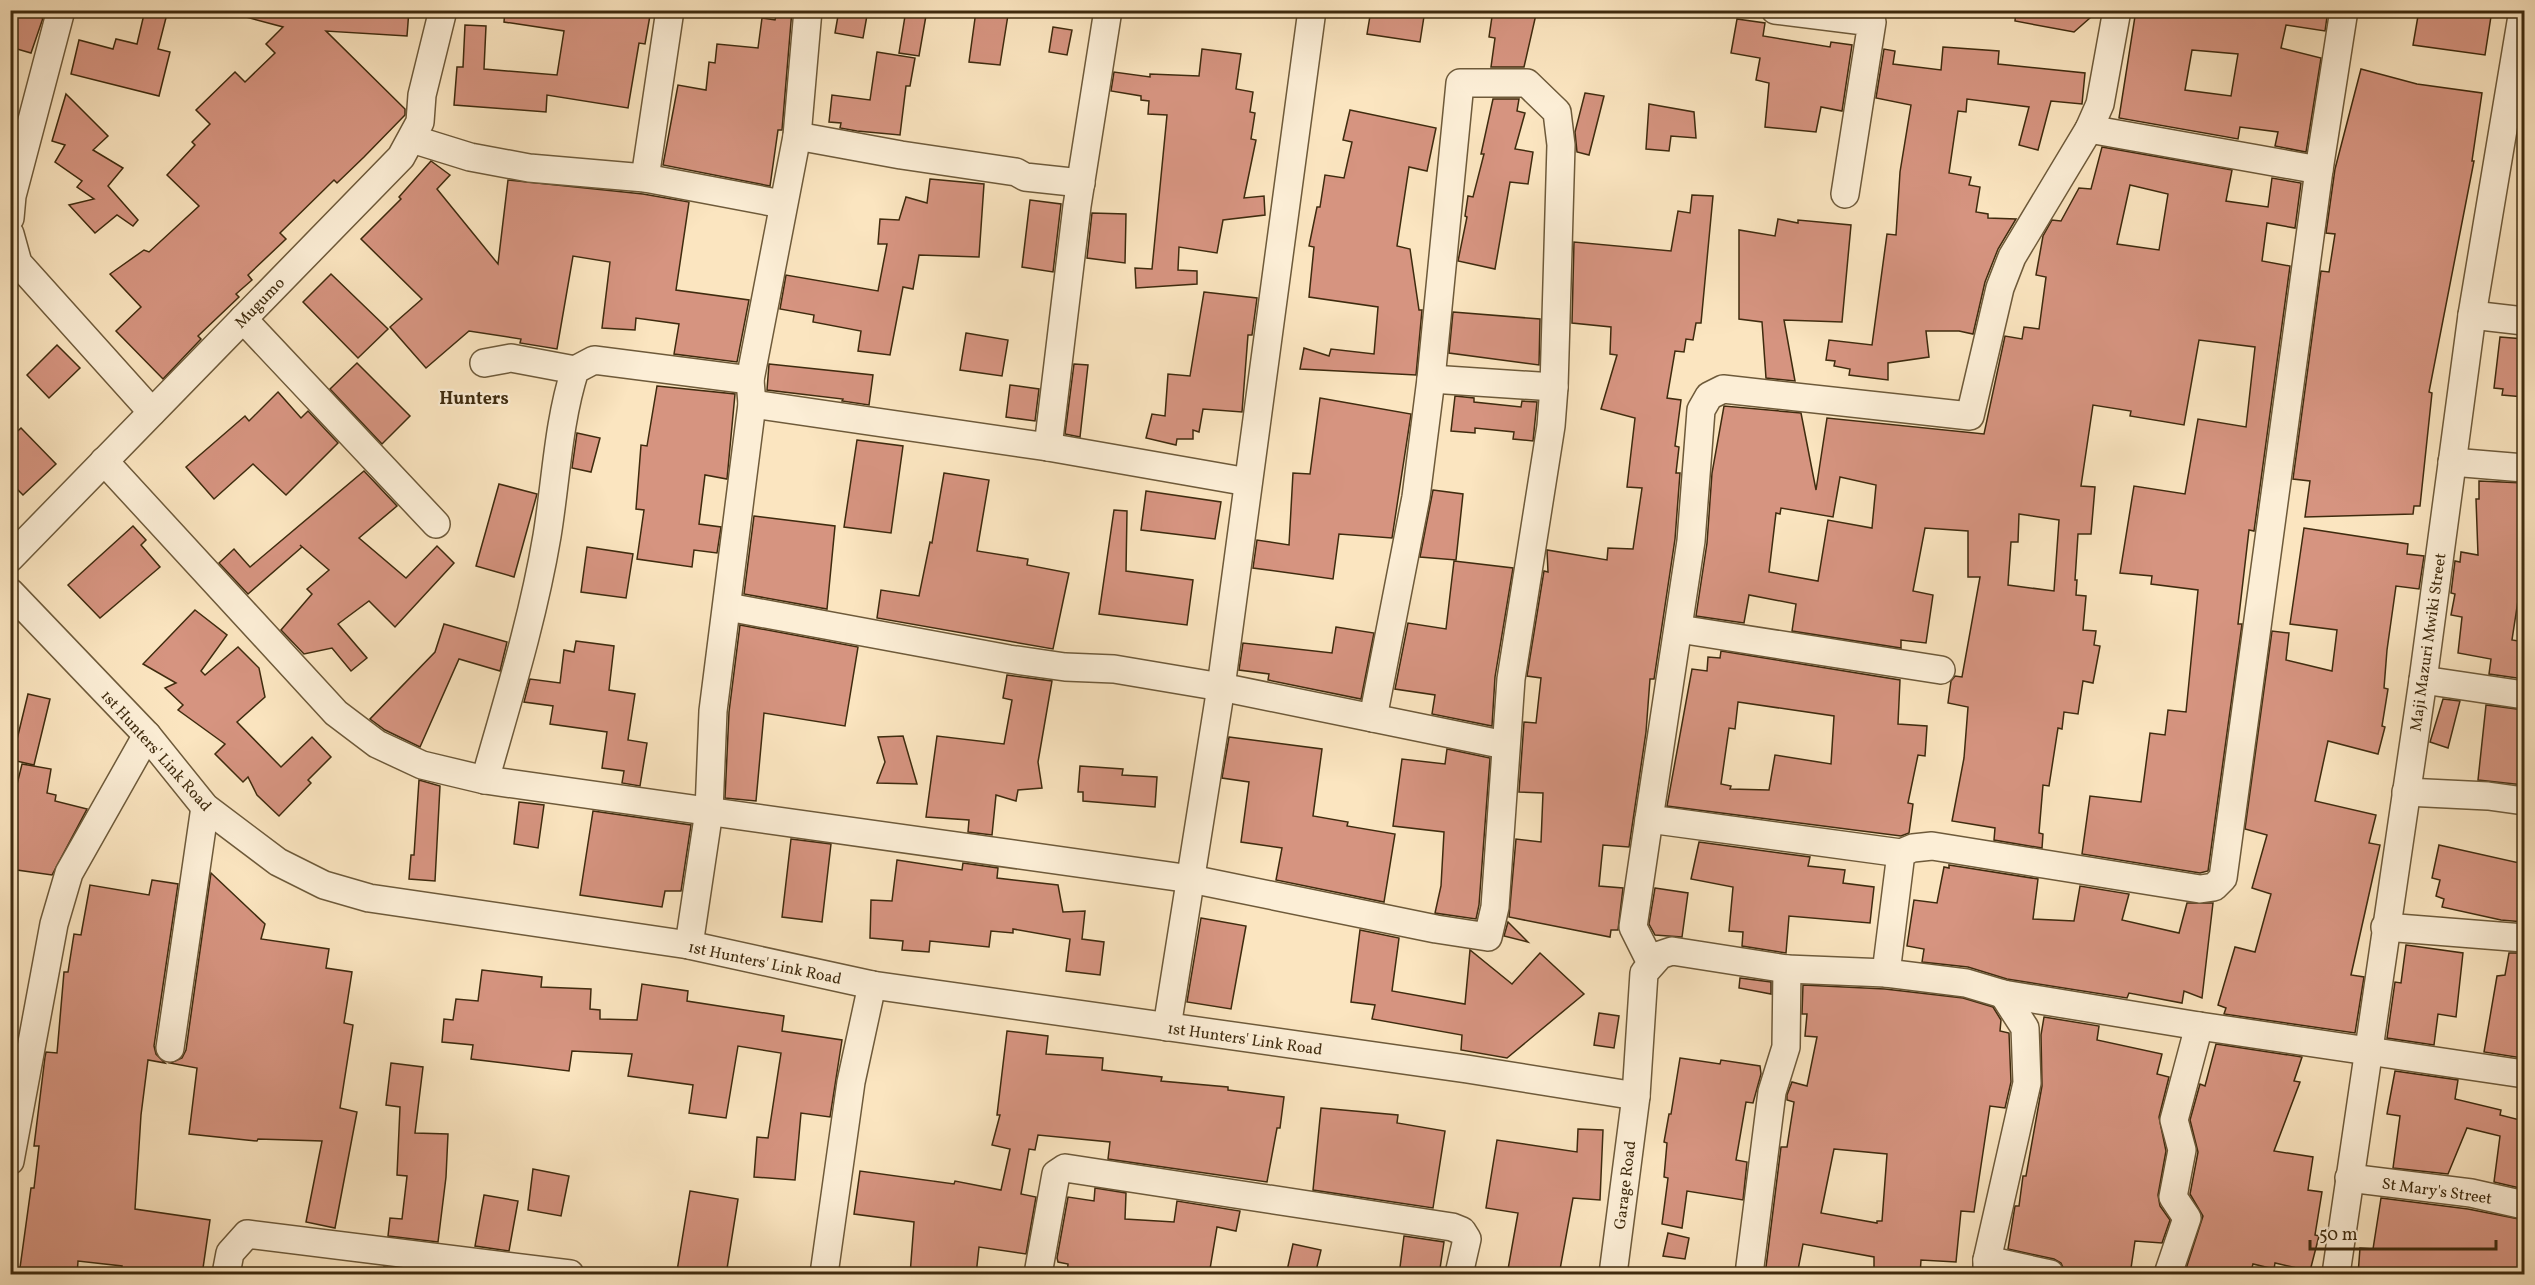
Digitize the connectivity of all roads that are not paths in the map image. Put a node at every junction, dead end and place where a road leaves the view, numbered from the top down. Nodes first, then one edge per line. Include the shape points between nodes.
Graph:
1 (61, 10) edge
2 (443, 10) edge
3 (670, 10) edge
4 (808, 10) edge
5 (1108, 10) edge
6 (1312, 10) edge
7 (1774, 10) edge
8 (2117, 10) edge
9 (2344, 10) edge
10 (2523, 10) edge
11 (2089, 129) junction
12 (797, 136) junction
13 (412, 139) junction
14 (2319, 170) junction
15 (645, 178) junction
16 (1081, 183) junction
17 (1845, 194) dead end
18 (782, 204) junction
19 (10, 218) edge
20 (10, 234) edge
21 (2472, 315) junction
22 (243, 319) junction
23 (2524, 321) edge
24 (484, 363) dead end
25 (575, 370) junction
26 (1431, 379) junction
27 (1554, 387) junction
28 (751, 392) junction
29 (152, 412) junction
30 (1048, 447) junction
31 (104, 461) junction
32 (2452, 462) junction
33 (2524, 468) edge
34 (1248, 482) junction
35 (436, 524) dead end
36 (10, 558) edge
37 (10, 592) edge
38 (728, 607) junction
39 (1679, 629) junction
40 (1941, 670) dead end
41 (2423, 680) junction
42 (1221, 687) junction
43 (2524, 694) edge
44 (1373, 718) junction
45 (147, 735) junction
46 (1505, 745) junction
47 (485, 780) junction
48 (2406, 792) junction
49 (2524, 801) edge
50 (205, 807) junction
51 (710, 811) junction
52 (1649, 819) junction
53 (1901, 853) junction
54 (1191, 879) junction
55 (2385, 927) junction
56 (2524, 938) edge
57 (688, 945) junction
58 (1651, 963) junction
59 (1787, 969) junction
60 (1886, 973) junction
61 (872, 985) junction
62 (2003, 994) junction
63 (2199, 1026) junction
64 (1167, 1027) junction
65 (22, 1034) edge
66 (170, 1048) dead end
67 (2367, 1052) junction
68 (2524, 1074) edge
69 (1636, 1096) junction
70 (10, 1161) edge
71 (2349, 1178) junction
72 (2524, 1205) edge
73 (1987, 1267) edge
74 (226, 1275) edge
75 (570, 1275) edge
76 (824, 1275) edge
77 (1038, 1275) edge
78 (1460, 1275) edge
79 (1613, 1275) edge
80 (1749, 1275) edge
81 (2050, 1275) edge
82 (2168, 1275) edge
83 (2336, 1275) edge

1 - 19 street via 12,196
2 - 13 street, Mugumo via 422,95 420,122
3 - 15 street
4 - 12 street
5 - 16 street
6 - 34 street
7 - 17 street via 1872,22
8 - 11 street via 2106,84
9 - 14 street
10 - 21 street, Maji Mazuri Mwiki Street
11 - 14 street
11 - 39 street via 2012,257 2000,288 1970,416 1723,389 1709,396 1701,410 1691,541
12 - 16 street via 1016,172 1025,177
12 - 18 street
13 - 15 street via 470,157 530,168
13 - 22 street, Mugumo via 401,156
14 - 53 street via 2223,878 2214,888 2200,889 1932,846
15 - 18 street
16 - 30 street
18 - 28 street
20 - 29 street via 18,263
21 - 23 street
21 - 32 street, Maji Mazuri Mwiki Street
22 - 29 street, Mugumo
22 - 35 street
24 - 25 street via 511,358
25 - 28 street via 594,360
25 - 47 street via 526,635
26 - 27 street
26 - 27 street via 1460,83 1527,83 1557,112 1561,145
26 - 44 street via 1416,496
27 - 46 street via 1511,679
28 - 30 street
28 - 38 street
29 - 31 street, Mugumo
30 - 34 street
31 - 36 street, Mugumo
31 - 47 street via 336,712 377,744 404,757
32 - 33 street
32 - 41 street, Maji Mazuri Mwiki Street
34 - 42 street
37 - 45 street, 1st Hunters' Link Road
38 - 42 street via 1009,659 1114,669
38 - 51 street via 713,711
39 - 40 street
39 - 52 street
41 - 43 street
41 - 48 street, Maji Mazuri Mwiki Street
42 - 44 street
42 - 54 street
44 - 46 street
45 - 50 street, 1st Hunters' Link Road
45 - 65 street via 69,873
46 - 54 street via 1495,907 1488,937
47 - 51 street
48 - 49 street
48 - 55 street, Maji Mazuri Mwiki Street
50 - 57 street, 1st Hunters' Link Road via 278,862 324,885 369,898
50 - 66 street
51 - 54 street
51 - 57 street
52 - 53 street
52 - 58 street via 1633,927
53 - 60 street
54 - 64 street
55 - 56 street
55 - 67 street, Maji Mazuri Mwiki Street
57 - 61 street, 1st Hunters' Link Road
58 - 59 street via 1672,951
58 - 69 street, Garage Road via 1644,973
59 - 60 street
59 - 80 street via 1786,1047 1772,1092
60 - 62 street via 1966,983
61 - 64 street, 1st Hunters' Link Road
61 - 76 street via 851,1082
62 - 63 street
62 - 73 street via 2025,1028 2027,1083
63 - 67 street
63 - 82 street via 2174,1120 2182,1150 2173,1197 2187,1218
64 - 69 street, 1st Hunters' Link Road
65 - 70 street
67 - 68 street
67 - 71 street, Maji Mazuri Mwiki Street
69 - 79 street, Garage Road
71 - 72 street, St Mary's Street via 2470,1193
71 - 83 street, Maji Mazuri Mwiki Street
73 - 81 street
74 - 75 street via 230,1253 247,1234
77 - 78 street via 1056,1174 1065,1168 1452,1227 1462,1231 1467,1239

